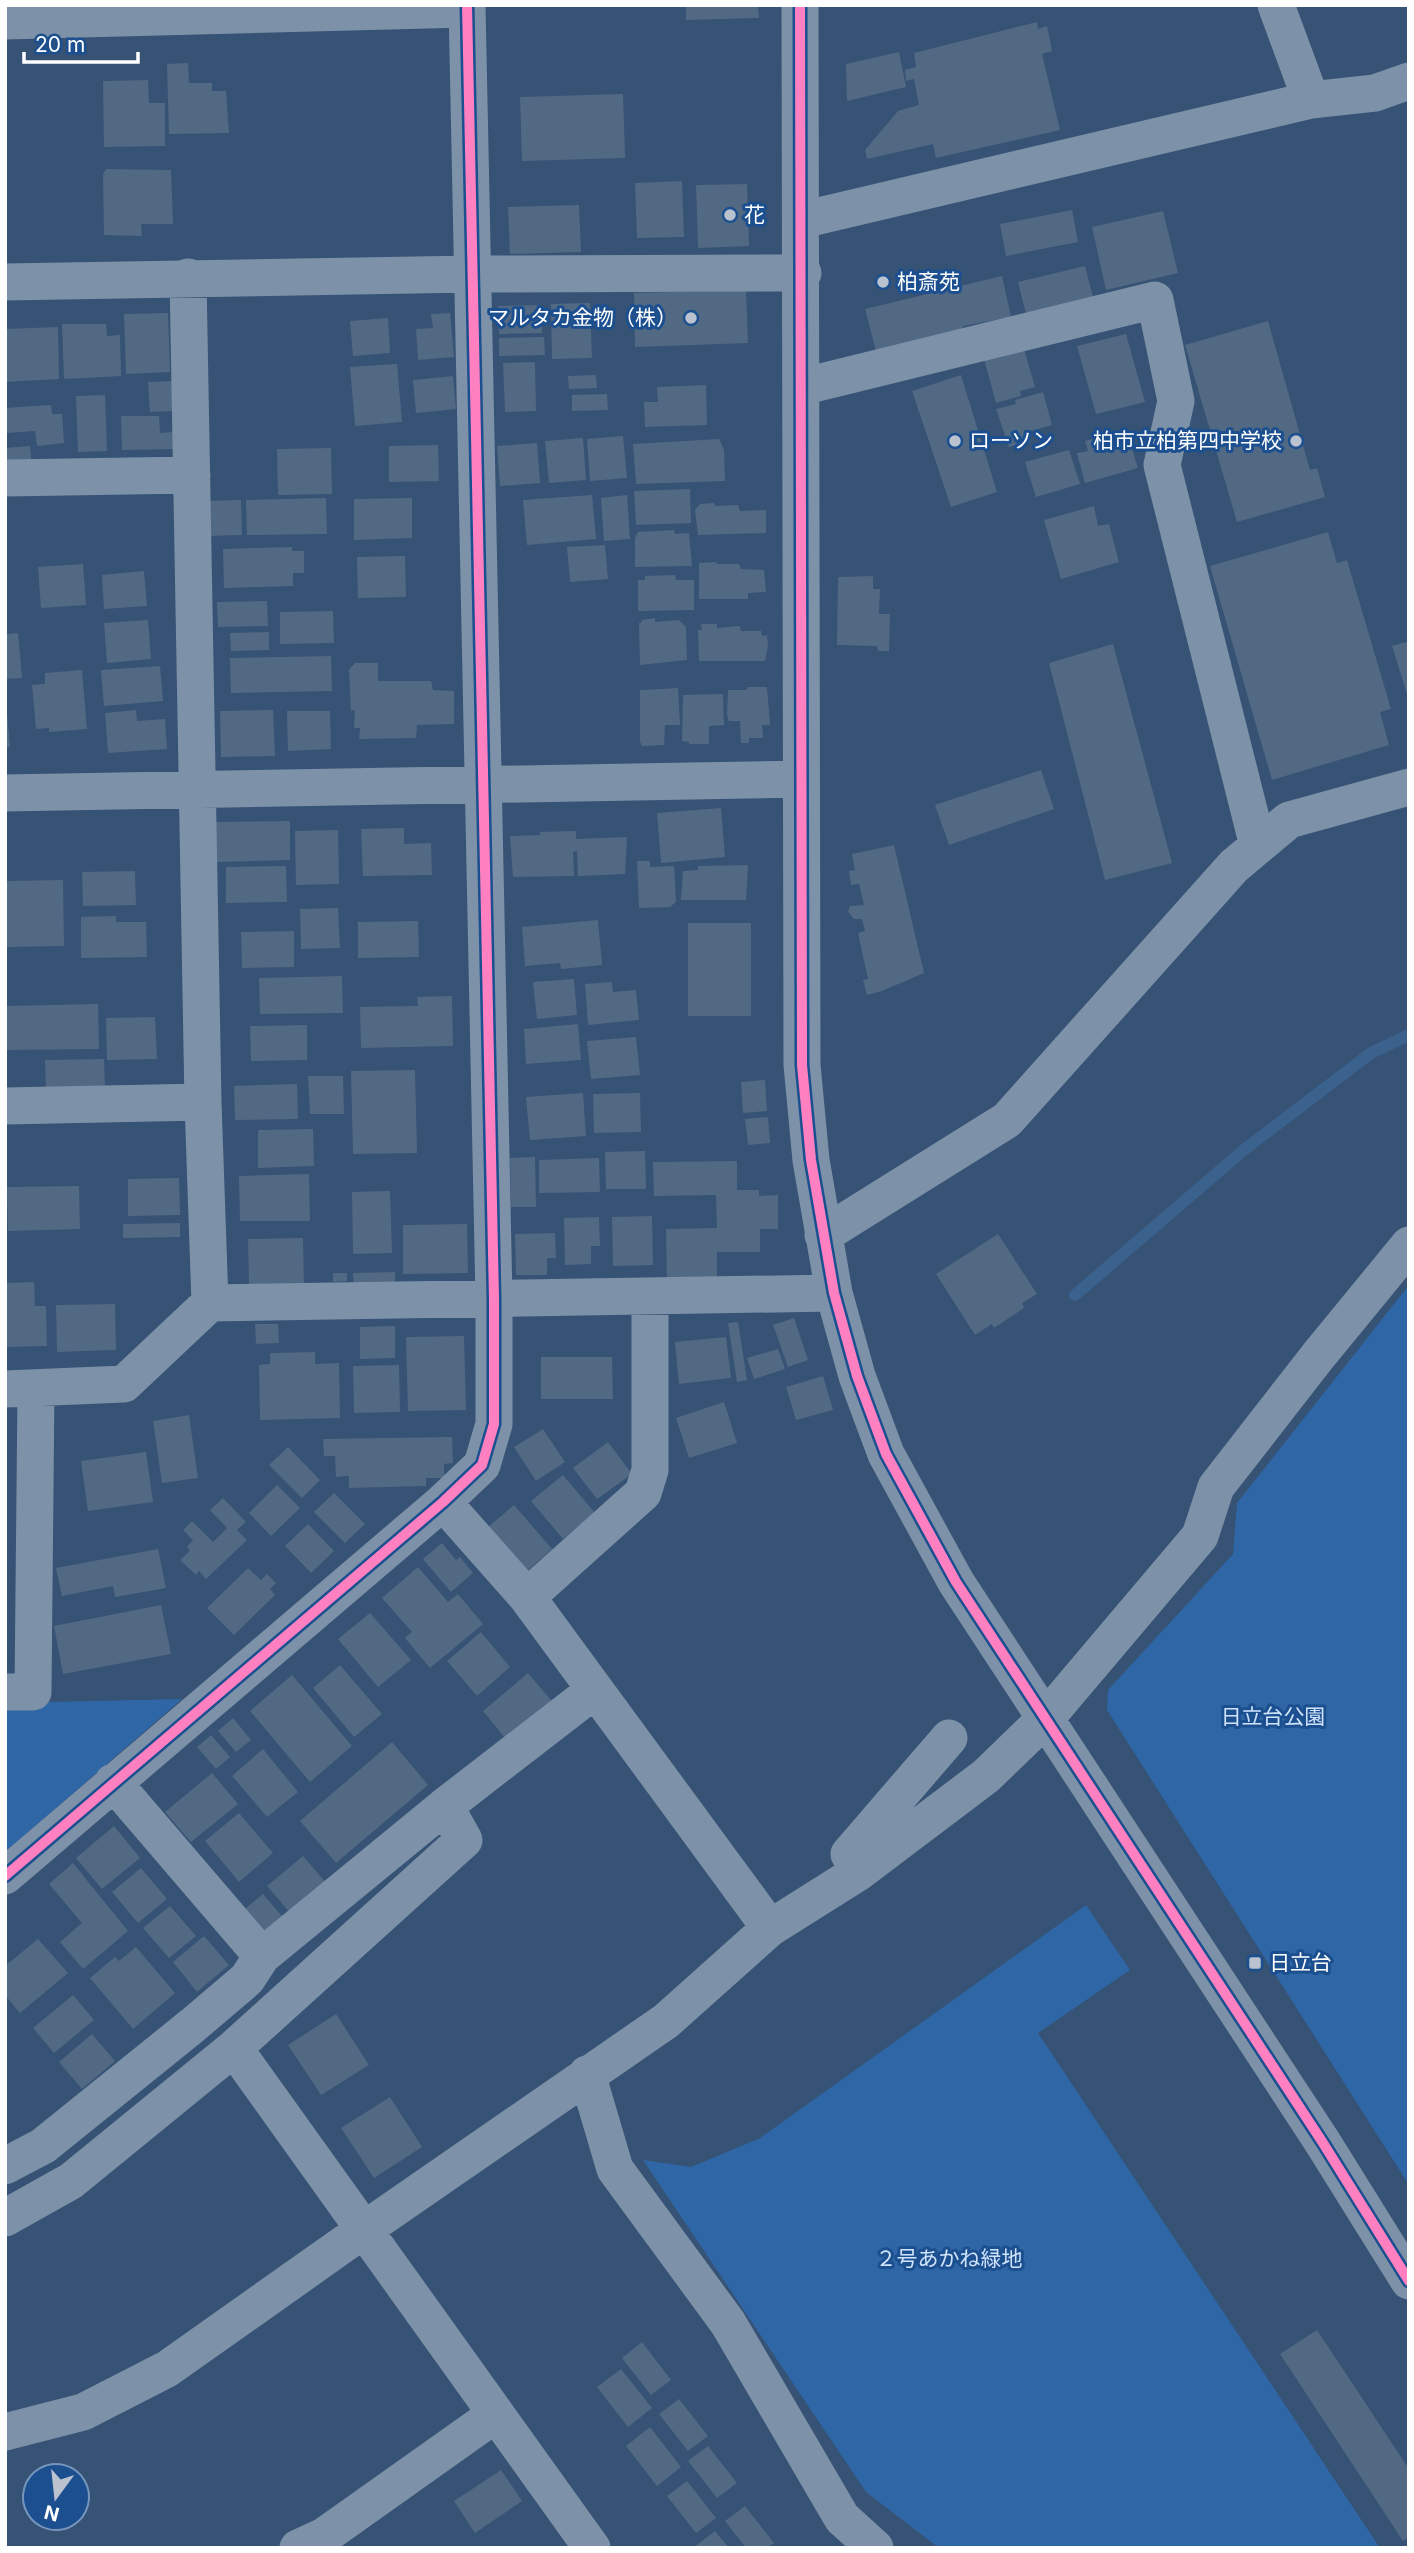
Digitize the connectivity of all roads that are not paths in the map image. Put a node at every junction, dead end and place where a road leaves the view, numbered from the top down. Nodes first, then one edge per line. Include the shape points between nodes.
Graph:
1 (800, 5) edge
2 (1276, 5) edge
3 (467, 7) edge
4 (5, 21) edge
5 (1409, 81) edge
6 (1311, 100) junction
7 (802, 220) junction
8 (803, 273) junction
9 (473, 274) junction
10 (188, 278) junction
11 (5, 282) edge
12 (801, 387) junction
13 (192, 475) junction
14 (5, 478) edge
15 (800, 779) junction
16 (482, 784) junction
17 (1409, 788) edge
18 (198, 789) junction
19 (5, 793) edge
20 (1258, 846) junction
21 (203, 1102) junction
22 (5, 1107) edge
23 (823, 1235) junction
24 (1409, 1245) edge
25 (834, 1293) junction
26 (650, 1297) junction
27 (494, 1299) junction
28 (210, 1303) junction
29 (21, 1388) edge
30 (443, 1502) junction
31 (527, 1597) junction
32 (594, 1690) junction
33 (5, 1692) edge
34 (1046, 1718) junction
35 (949, 1738) dead end
36 (113, 1782) junction
37 (445, 1806) junction
38 (859, 1872) junction
39 (5, 1876) edge
40 (770, 1928) junction
41 (262, 1956) junction
42 (234, 2048) junction
43 (587, 2074) junction
44 (5, 2166) edge
45 (5, 2218) edge
46 (365, 2229) junction
47 (1409, 2281) edge
48 (496, 2413) junction
49 (5, 2432) edge
50 (318, 2544) edge
51 (592, 2548) edge
52 (875, 2548) edge

1 - 7 street
2 - 6 street
3 - 4 street
3 - 9 street
5 - 6 street via 1375,93
6 - 7 street
7 - 8 street
8 - 9 street
8 - 12 street
9 - 10 street
9 - 16 street
10 - 11 street
10 - 13 street
12 - 15 street
12 - 20 street via 1156,300 1175,401 1162,466
13 - 14 street
13 - 18 street
15 - 16 street
15 - 23 street via 802,1065
16 - 18 street
16 - 27 street
17 - 20 street via 1289,820
18 - 19 street
18 - 21 street
20 - 23 street via 1234,866 1007,1120
21 - 22 street
21 - 28 street
23 - 25 street
24 - 34 street via 1216,1487 1200,1536
25 - 26 street
25 - 34 street via 857,1376 886,1454 956,1582
26 - 27 street
26 - 31 street via 650,1470 643,1493
27 - 28 street
27 - 30 street via 494,1424 482,1465
28 - 29 street via 124,1384
29 - 33 street via 33,1692
30 - 31 street
30 - 36 street
31 - 32 street
32 - 37 street
32 - 40 street
34 - 38 street via 986,1776
34 - 47 street
35 - 38 street via 849,1854
36 - 39 street
36 - 41 street
37 - 41 street
37 - 42 street via 464,1840
38 - 40 street
40 - 43 street via 666,2021
41 - 44 street via 247,1979 183,2033 43,2146
42 - 45 street via 71,2181
42 - 46 street
43 - 46 street
43 - 52 street via 615,2169 728,2323 842,2518
46 - 48 street
46 - 49 street via 167,2370 83,2412
48 - 50 street
48 - 51 street

